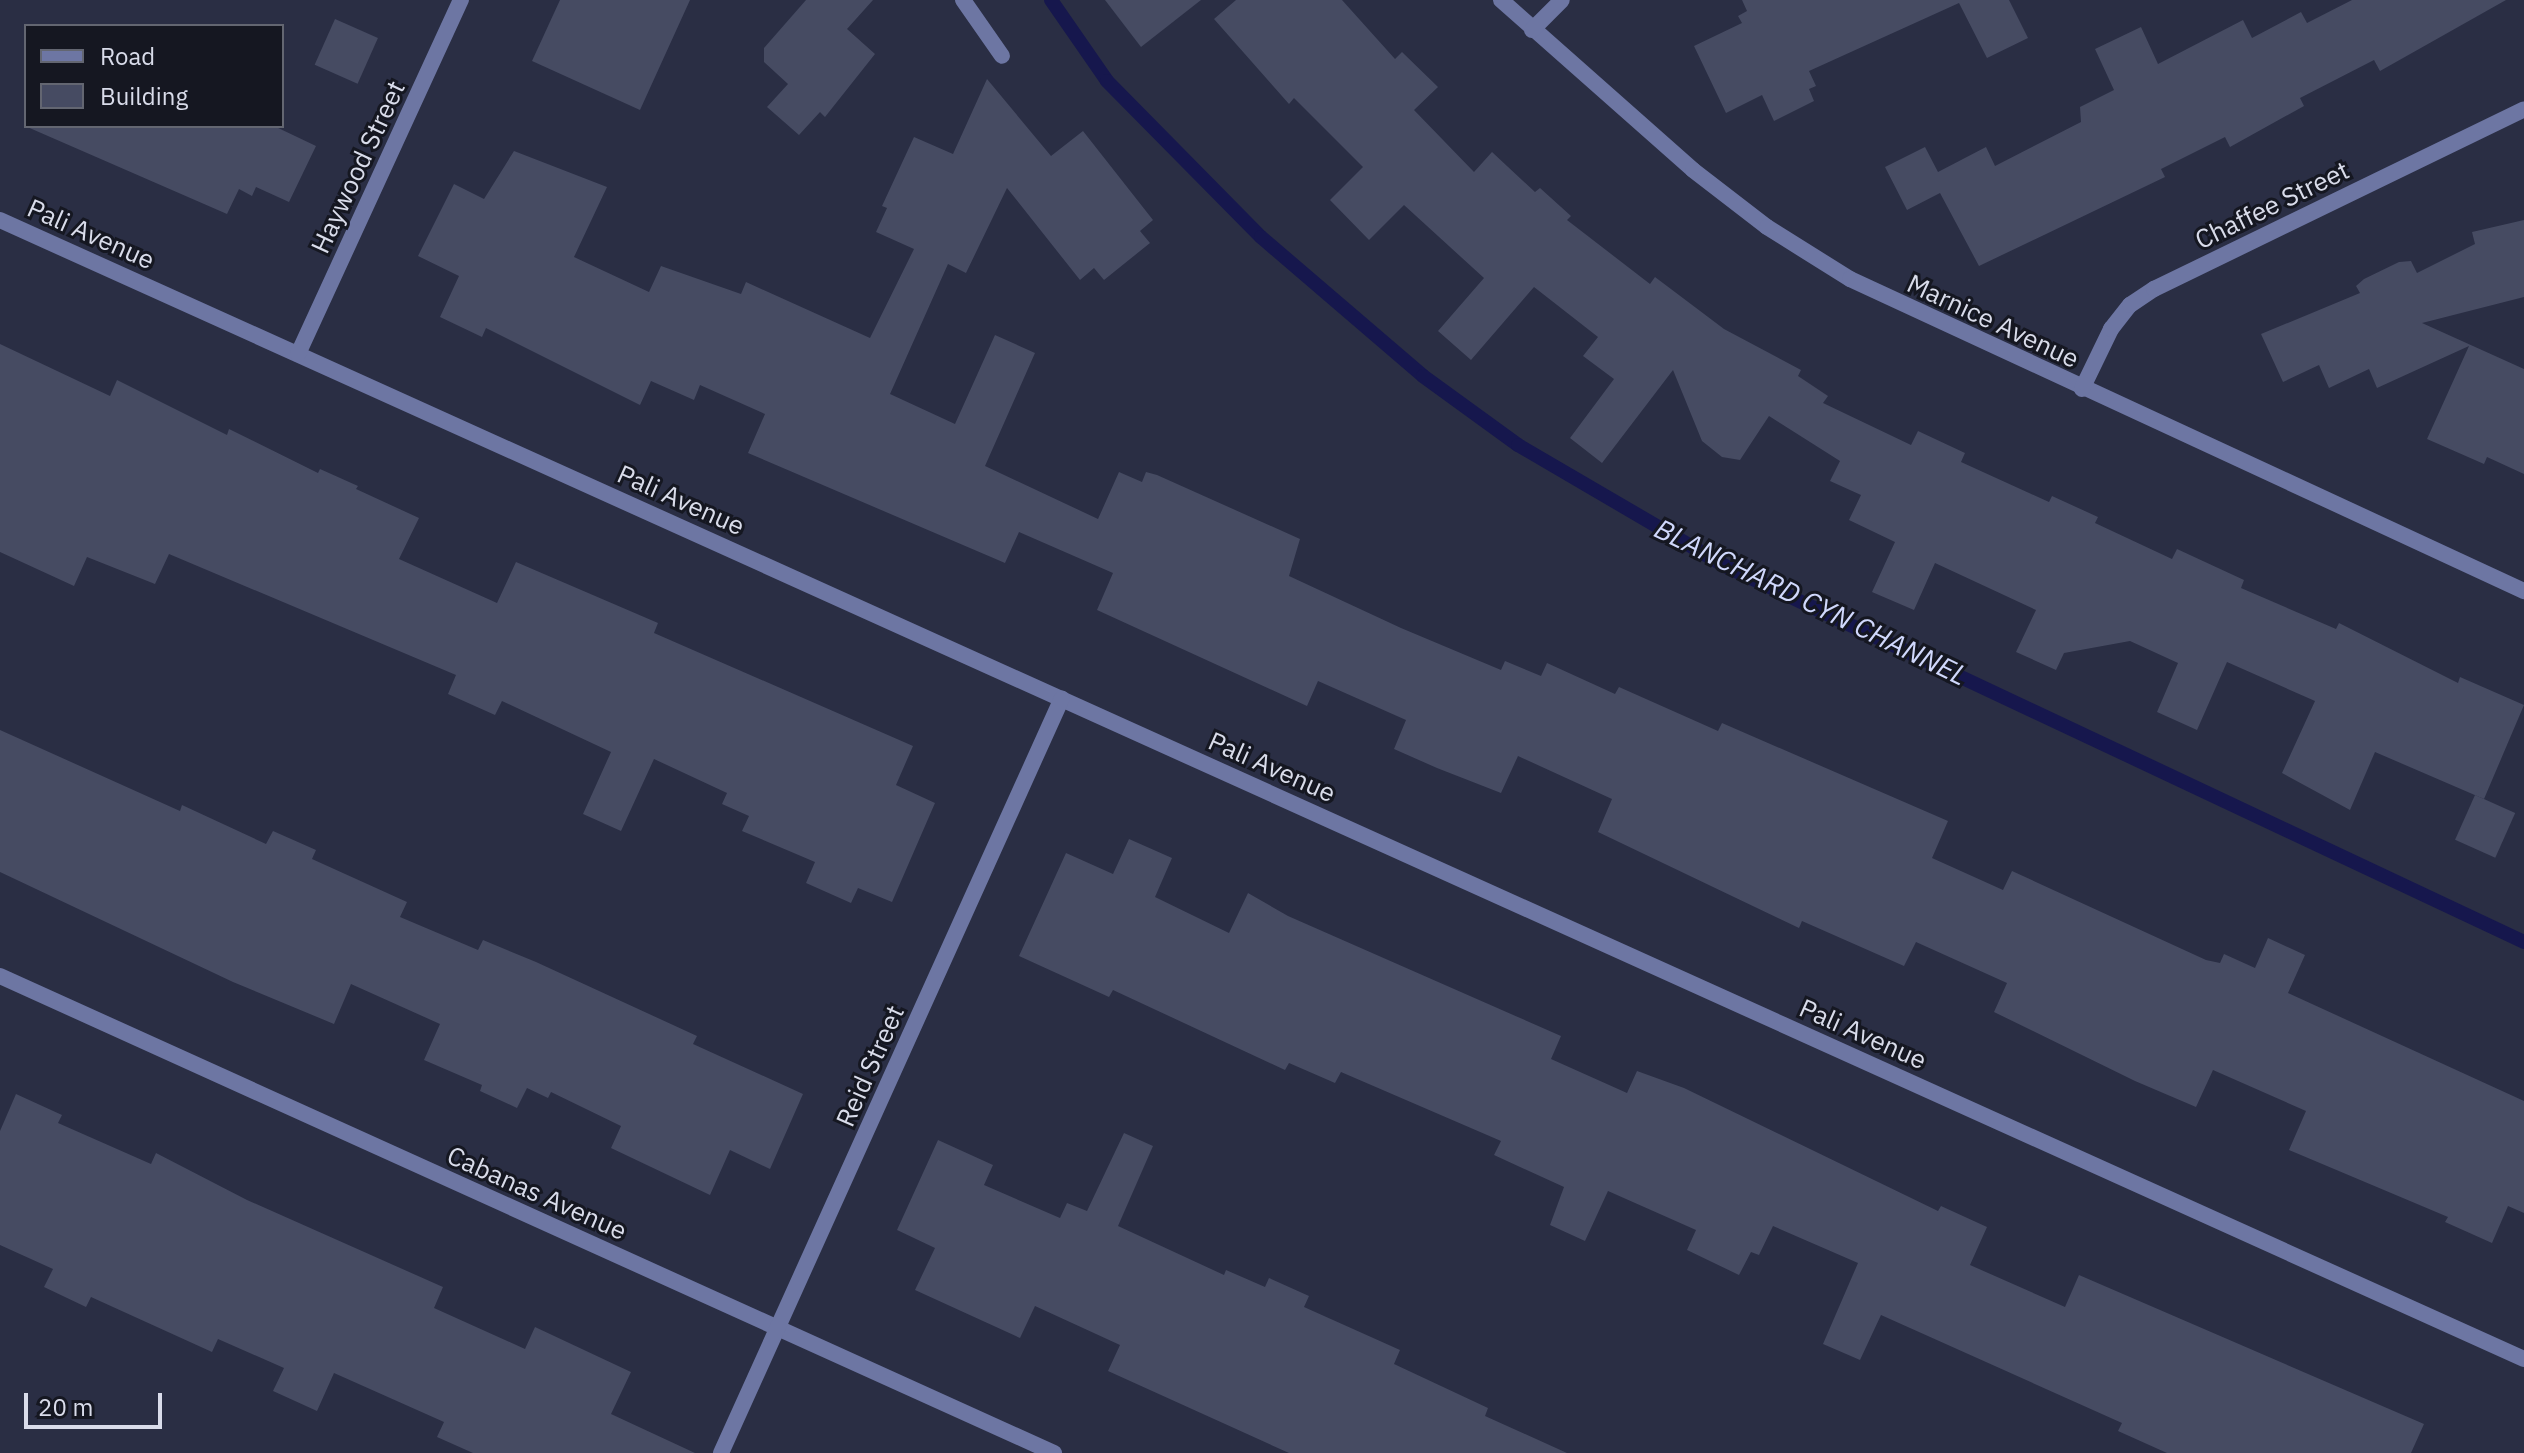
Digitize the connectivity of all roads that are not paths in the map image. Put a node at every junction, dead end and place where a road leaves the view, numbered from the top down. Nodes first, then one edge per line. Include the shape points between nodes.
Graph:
1 (461, 0) edge
2 (963, 0) edge
3 (1501, 0) edge
4 (1562, 0) edge
5 (1532, 30) junction
6 (1002, 56) dead end
7 (2524, 109) edge
8 (0, 220) edge
9 (298, 354) junction
10 (2082, 389) junction
11 (2524, 591) edge
12 (1062, 698) junction
13 (0, 976) edge
14 (778, 1328) junction
15 (2524, 1359) edge
16 (721, 1453) edge
17 (1054, 1453) edge

1 - 9 street, Haywood Street
2 - 6 street
3 - 5 street, Marnice Avenue
4 - 5 street
5 - 10 street, Marnice Avenue via 1767,227 1850,279
7 - 10 street, Chaffee Street via 2154,289 2130,305 2111,329
8 - 9 street, Pali Avenue
9 - 12 street, Pali Avenue
10 - 11 street, Marnice Avenue
12 - 14 street, Reid Street
12 - 15 street, Pali Avenue
13 - 14 street, Cabanas Avenue
14 - 16 street, Reid Street
14 - 17 street, Cabanas Avenue

